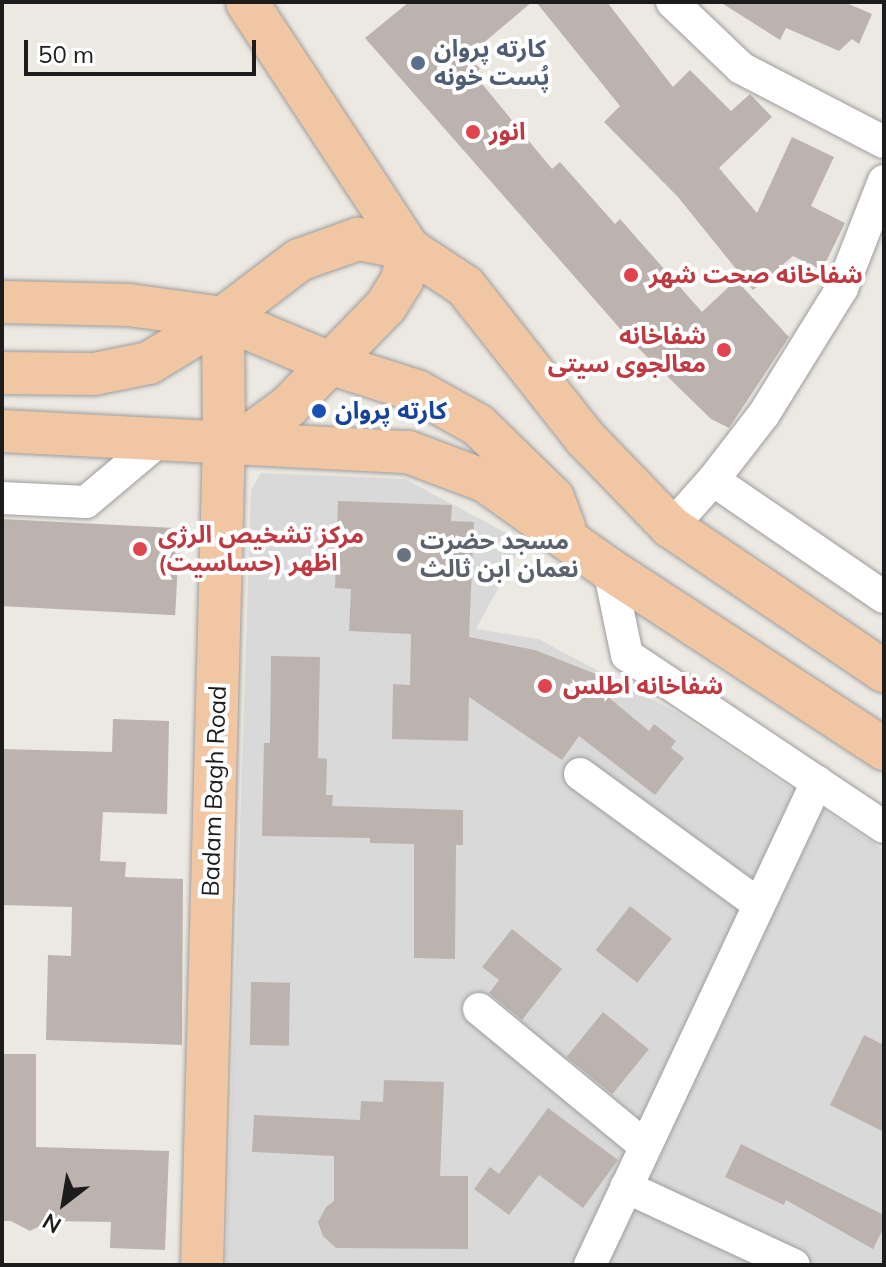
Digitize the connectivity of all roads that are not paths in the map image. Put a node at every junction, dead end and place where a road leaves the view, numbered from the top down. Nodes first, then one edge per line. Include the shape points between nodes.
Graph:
1 (247, 2) edge
2 (672, 2) edge
3 (884, 142) edge
4 (884, 181) edge
5 (409, 249) junction
6 (2, 302) edge
7 (223, 318) junction
8 (332, 364) junction
9 (2, 373) edge
10 (2, 431) edge
11 (162, 438) junction
12 (232, 442) junction
13 (713, 480) junction
14 (2, 498) edge
15 (671, 527) junction
16 (570, 542) junction
17 (609, 569) junction
18 (884, 597) edge
19 (884, 671) edge
20 (884, 749) edge
21 (580, 774) dead end
22 (817, 782) junction
23 (884, 827) edge
24 (758, 904) junction
25 (479, 1009) dead end
26 (644, 1145) junction
27 (626, 1187) junction
28 (202, 1265) edge
29 (590, 1265) edge
30 (794, 1265) edge

1 - 5 main road
2 - 3 street via 741,68
4 - 13 street via 842,288 764,414
5 - 7 main road via 358,239 299,260
5 - 8 main road via 402,280 386,306
5 - 15 main road via 465,286 586,439
6 - 7 main road via 129,305
7 - 8 main road
7 - 9 main road via 149,363 94,374
7 - 12 main road, Badam Bagh Road
8 - 12 main road via 288,407
8 - 16 main road via 417,391 478,425 553,498
10 - 11 main road
11 - 12 main road
11 - 14 street via 86,502
12 - 16 main road via 408,452 485,481
12 - 28 main road, Badam Bagh Road
13 - 15 street
13 - 18 street
15 - 19 main road
16 - 17 main road
17 - 20 main road
17 - 22 street via 627,655
21 - 24 street
22 - 23 street
22 - 24 street
24 - 26 street
25 - 26 street
26 - 27 street
27 - 29 street
27 - 30 street

